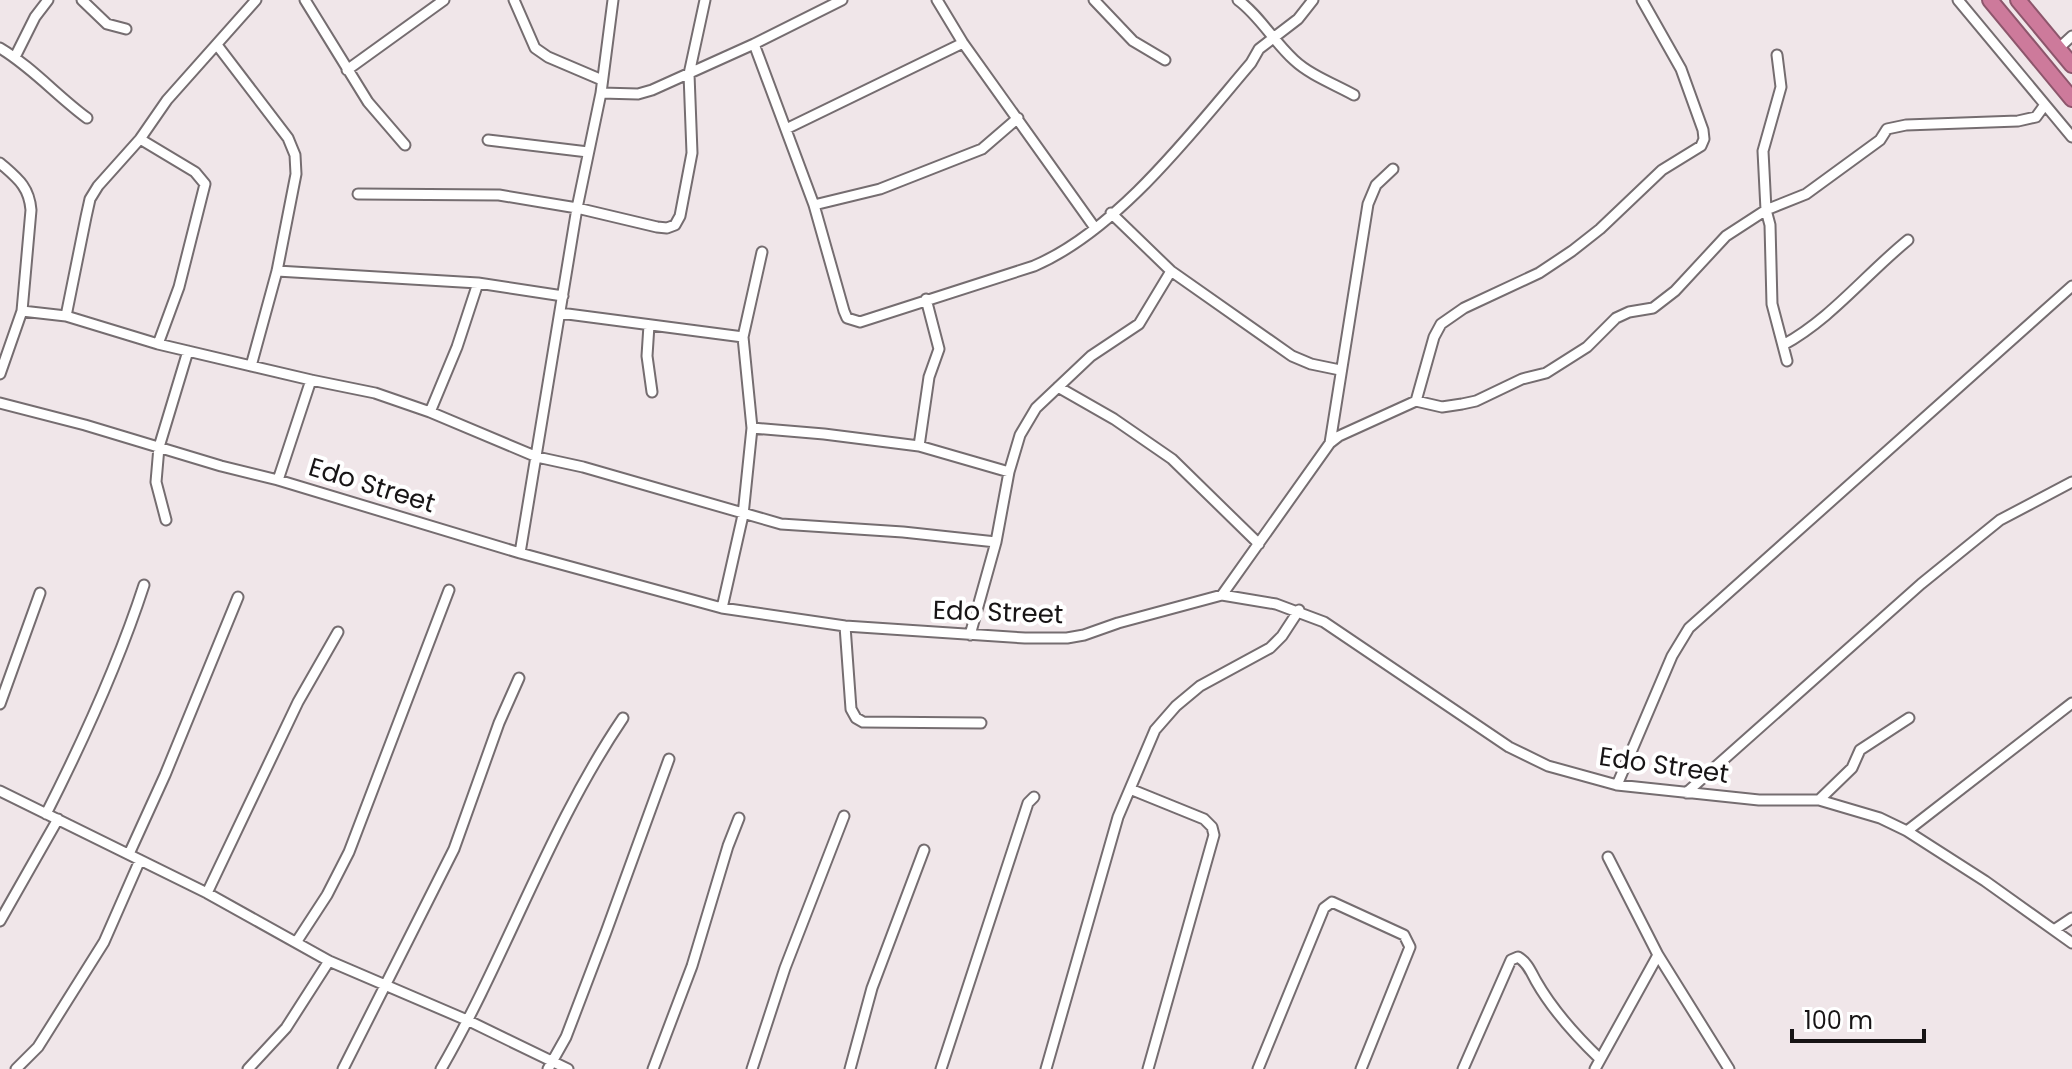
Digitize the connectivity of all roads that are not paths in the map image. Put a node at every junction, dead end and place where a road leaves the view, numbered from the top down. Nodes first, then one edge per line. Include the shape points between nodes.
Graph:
1 (48, 0) edge
2 (82, 0) edge
3 (256, 0) edge
4 (305, 0) edge
5 (444, 0) edge
6 (514, 0) edge
7 (613, 0) edge
8 (705, 0) edge
9 (842, 0) edge
10 (937, 0) edge
11 (1094, 0) edge
12 (1238, 0) edge
13 (1313, 0) edge
14 (1642, 0) edge
15 (1958, 0) edge
16 (1990, 0) edge
17 (2018, 0) edge
18 (126, 29) dead end
19 (2072, 36) edge
20 (1272, 37) junction
21 (963, 43) junction
22 (754, 44) junction
23 (217, 45) junction
24 (0, 48) edge
25 (2059, 48) junction
26 (1777, 55) dead end
27 (15, 57) junction
28 (1165, 60) dead end
29 (2072, 65) edge
30 (347, 70) junction
31 (689, 74) junction
32 (602, 80) junction
33 (601, 93) junction
34 (1354, 95) dead end
35 (2072, 99) edge
36 (2044, 106) junction
37 (87, 118) dead end
38 (1018, 118) junction
39 (786, 129) junction
40 (2072, 137) edge
41 (140, 139) junction
42 (488, 140) dead end
43 (405, 145) dead end
44 (588, 152) junction
45 (0, 163) edge
46 (1393, 169) dead end
47 (358, 194) dead end
48 (814, 205) junction
49 (577, 208) junction
50 (1766, 210) junction
51 (1111, 213) junction
52 (1095, 228) junction
53 (1908, 240) dead end
54 (762, 252) dead end
55 (277, 271) junction
56 (1171, 271) junction
57 (478, 283) junction
58 (2072, 286) edge
59 (563, 296) junction
60 (926, 299) junction
61 (22, 311) junction
62 (560, 313) junction
63 (66, 316) junction
64 (649, 325) junction
65 (743, 337) junction
66 (158, 344) junction
67 (1783, 345) junction
68 (188, 351) junction
69 (1787, 361) dead end
70 (251, 366) junction
71 (1340, 370) junction
72 (0, 374) edge
73 (311, 380) junction
74 (1058, 387) junction
75 (652, 392) dead end
76 (1416, 401) junction
77 (0, 403) edge
78 (430, 412) junction
79 (752, 428) junction
80 (1330, 443) junction
81 (919, 446) junction
82 (159, 447) junction
83 (537, 457) junction
84 (1009, 472) junction
85 (278, 480) junction
86 (2072, 482) edge
87 (743, 515) junction
88 (166, 520) dead end
89 (996, 542) junction
90 (1259, 544) junction
91 (520, 553) junction
92 (144, 585) dead end
93 (449, 590) dead end
94 (40, 593) dead end
95 (1222, 595) junction
96 (238, 597) dead end
97 (722, 608) junction
98 (1299, 610) junction
99 (845, 626) junction
100 (338, 632) dead end
101 (970, 635) junction
102 (519, 678) dead end
103 (2072, 703) edge
104 (0, 704) edge
105 (623, 718) dead end
106 (1909, 718) dead end
107 (981, 723) dead end
108 (669, 759) dead end
109 (1617, 785) junction
110 (1130, 789) junction
111 (0, 791) edge
112 (1686, 793) junction
113 (1034, 797) dead end
114 (1819, 800) junction
115 (46, 814) junction
116 (844, 816) dead end
117 (739, 818) dead end
118 (58, 819) junction
119 (1907, 831) junction
120 (924, 850) dead end
121 (129, 854) junction
122 (1608, 857) dead end
123 (140, 860) junction
124 (207, 893) junction
125 (2072, 918) edge
126 (0, 921) edge
127 (2054, 930) junction
128 (297, 941) junction
129 (2072, 943) edge
130 (1658, 955) junction
131 (329, 961) junction
132 (385, 984) junction
133 (469, 1021) junction
134 (1600, 1059) junction
135 (550, 1065) edge
136 (16, 1069) edge
137 (248, 1069) edge
138 (343, 1069) edge
139 (441, 1069) edge
140 (568, 1069) edge
141 (653, 1069) edge
142 (752, 1069) edge
143 (850, 1069) edge
144 (941, 1069) edge
145 (1046, 1069) edge
146 (1148, 1069) edge
147 (1258, 1069) edge
148 (1361, 1069) edge
149 (1463, 1069) edge
150 (1595, 1069) edge
151 (1729, 1069) edge

1 - 27 street
2 - 18 street via 107,24
3 - 23 street
4 - 30 street
5 - 30 street
6 - 32 street via 535,48
7 - 32 street
8 - 31 street
9 - 22 street
10 - 21 street
11 - 28 street via 1133,41
12 - 20 street
13 - 20 street via 1298,19
14 - 76 street via 1681,69 1703,130 1701,146 1662,170 1572,251 1441,324
15 - 36 street
16 - 35 highway
17 - 25 highway
19 - 25 street
20 - 34 street via 1303,67
20 - 51 street via 1156,174
21 - 38 street
21 - 39 street
22 - 31 street
22 - 39 street
23 - 41 street
23 - 55 street via 288,138 295,155
24 - 27 street
25 - 29 highway
26 - 50 street via 1781,87 1763,151
27 - 37 street
30 - 43 street
31 - 33 street via 638,94
31 - 49 street via 692,153 675,225 657,227
32 - 33 street
33 - 44 street
36 - 40 street
36 - 50 street via 2036,117 2018,121 1887,129 1880,140 1806,194
38 - 48 street via 982,149 880,189
38 - 52 street
39 - 48 street
41 - 63 street via 90,199
41 - 66 street via 205,184 179,287
42 - 44 street
44 - 49 street
45 - 61 street via 30,195
46 - 71 street via 1376,185 1368,204
47 - 49 street via 499,195
48 - 60 street via 847,318 860,322
49 - 59 street
50 - 67 street via 1772,304
50 - 76 street via 1726,236 1653,308 1616,318 1587,347 1546,373 1476,401 1442,407
51 - 52 street
51 - 56 street
52 - 60 street via 1046,262
53 - 67 street via 1806,333
54 - 65 street
55 - 57 street
55 - 70 street
56 - 71 street via 1292,356
56 - 74 street via 1139,324 1091,356
57 - 59 street
57 - 78 street
58 - 109 street via 1689,628
59 - 62 street
60 - 81 street via 939,349 925,393
61 - 63 street
61 - 72 street
62 - 64 street
62 - 83 street
63 - 66 street
64 - 65 street
64 - 75 street
65 - 79 street
66 - 68 street
67 - 69 street
68 - 70 street
68 - 82 street
70 - 73 street
71 - 80 street
73 - 78 street via 375,393
73 - 85 street
74 - 84 street via 1036,408 1020,435
74 - 90 street via 1172,459
76 - 80 street
77 - 82 street, Edo Street
78 - 83 street
79 - 81 street
79 - 87 street
80 - 90 street
81 - 84 street
82 - 85 street, Edo Street
82 - 88 street via 156,482
83 - 87 street
83 - 91 street
84 - 89 street
85 - 91 street, Edo Street
86 - 112 street via 2000,520
87 - 89 street via 781,524
87 - 97 street
89 - 101 street
90 - 95 street
91 - 97 street, Edo Street
92 - 115 street via 90,727
93 - 128 street via 349,852
94 - 104 street
95 - 98 street, Edo Street
95 - 101 street, Edo Street via 1076,637
96 - 121 street
97 - 99 street, Edo Street
98 - 109 street, Edo Street via 1352,639 1509,747 1548,766
98 - 110 street via 1270,648 1200,686 1176,706 1155,730
99 - 101 street, Edo Street
99 - 107 street via 856,718
100 - 124 street via 298,702
102 - 132 street via 454,849
103 - 119 street
105 - 133 street via 579,788
106 - 114 street via 1860,750 1852,768
108 - 135 street via 566,1037
109 - 112 street, Edo Street
110 - 145 street
110 - 146 street via 1204,819 1214,835
111 - 115 street
112 - 114 street, Edo Street
113 - 144 street
114 - 119 street, Edo Street
115 - 118 street
116 - 142 street
117 - 141 street
118 - 121 street
118 - 126 street
119 - 127 street, Edo Street
120 - 143 street via 872,988
121 - 123 street
122 - 130 street
123 - 124 street
123 - 136 street via 104,942 38,1047
124 - 128 street
125 - 127 street
127 - 129 street, Edo Street
128 - 131 street
130 - 134 street
130 - 151 street
131 - 132 street
131 - 137 street via 286,1028
132 - 133 street
132 - 138 street
133 - 135 street
133 - 139 street
134 - 149 street via 1570,1030 1518,957 1511,960
134 - 150 street
135 - 140 street
147 - 148 street via 1324,908 1332,902 1409,941

